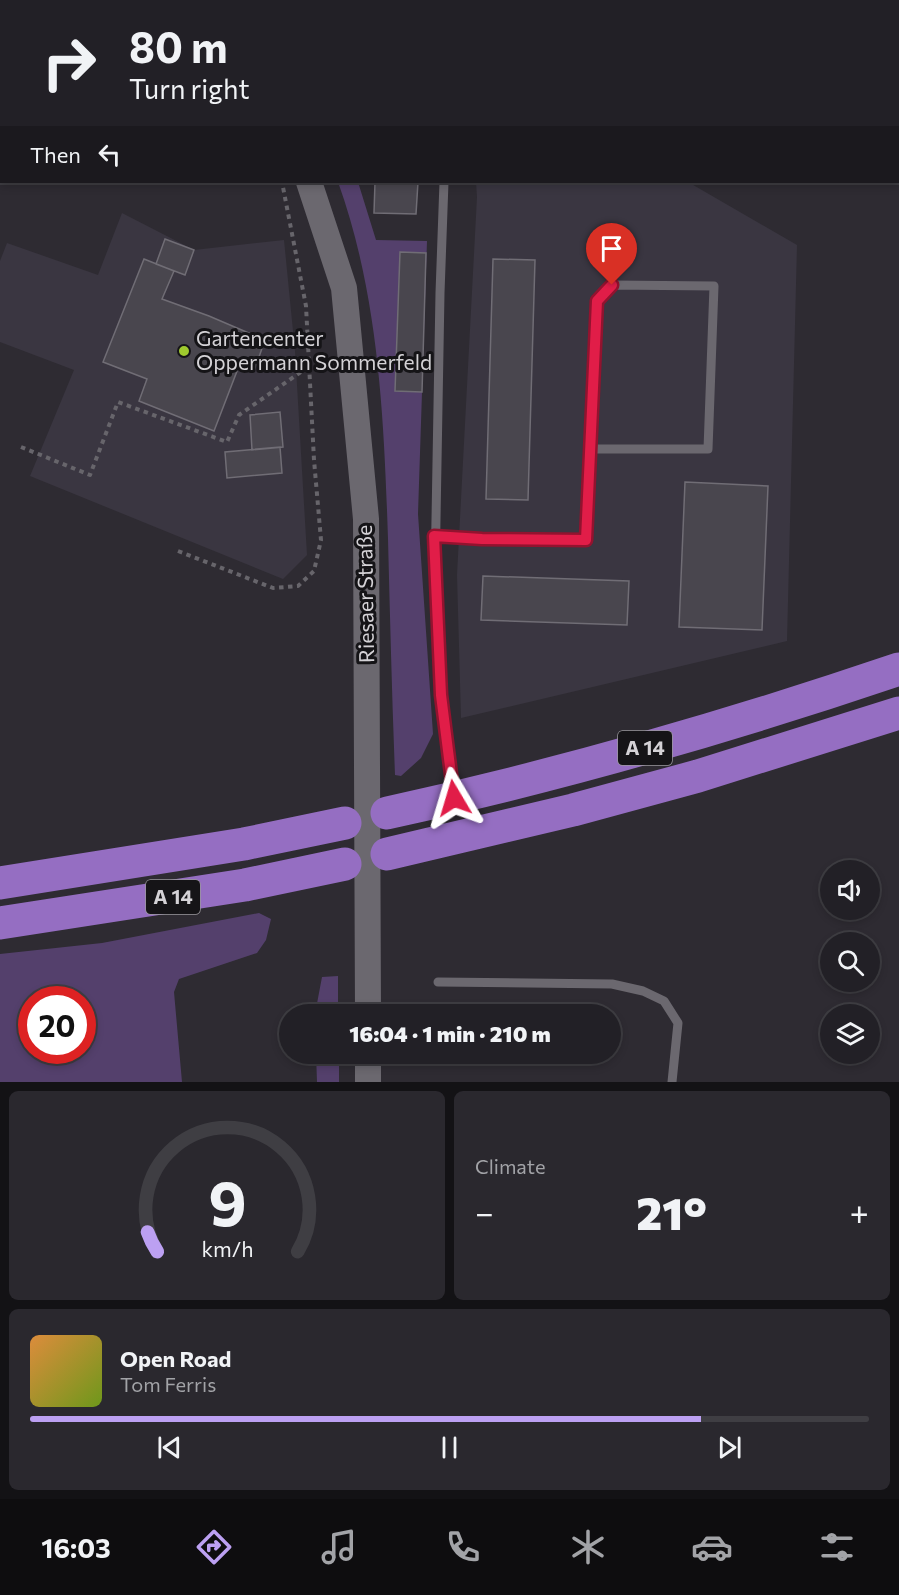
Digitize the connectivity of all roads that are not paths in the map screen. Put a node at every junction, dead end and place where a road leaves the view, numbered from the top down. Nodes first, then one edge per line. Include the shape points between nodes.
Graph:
1 (309, 183) edge
2 (444, 183) edge
3 (590, 449) junction
4 (434, 536) junction
5 (899, 669) edge
6 (899, 713) edge
7 (454, 798) junction
8 (387, 813) dead end
9 (345, 823) dead end
10 (387, 854) dead end
11 (345, 864) dead end
12 (0, 883) edge
13 (0, 923) edge
14 (438, 982) dead end
15 (368, 1004) edge
16 (368, 1064) edge
17 (368, 1082) edge
18 (672, 1082) edge

1 - 15 main road, Riesaer Straße via 344,288 366,519
2 - 4 lane
3 - 3 lane via 597,301 612,285 714,286 708,449
3 - 4 lane via 586,540
4 - 7 lane via 441,695
5 - 7 highway, A 14 via 698,734
6 - 10 highway, A 14 via 676,782
7 - 8 highway, A 14
9 - 12 highway, A 14 via 244,844
11 - 13 highway, A 14 via 245,885
14 - 18 lane via 612,984 643,991 664,1001 678,1023
16 - 17 main road

